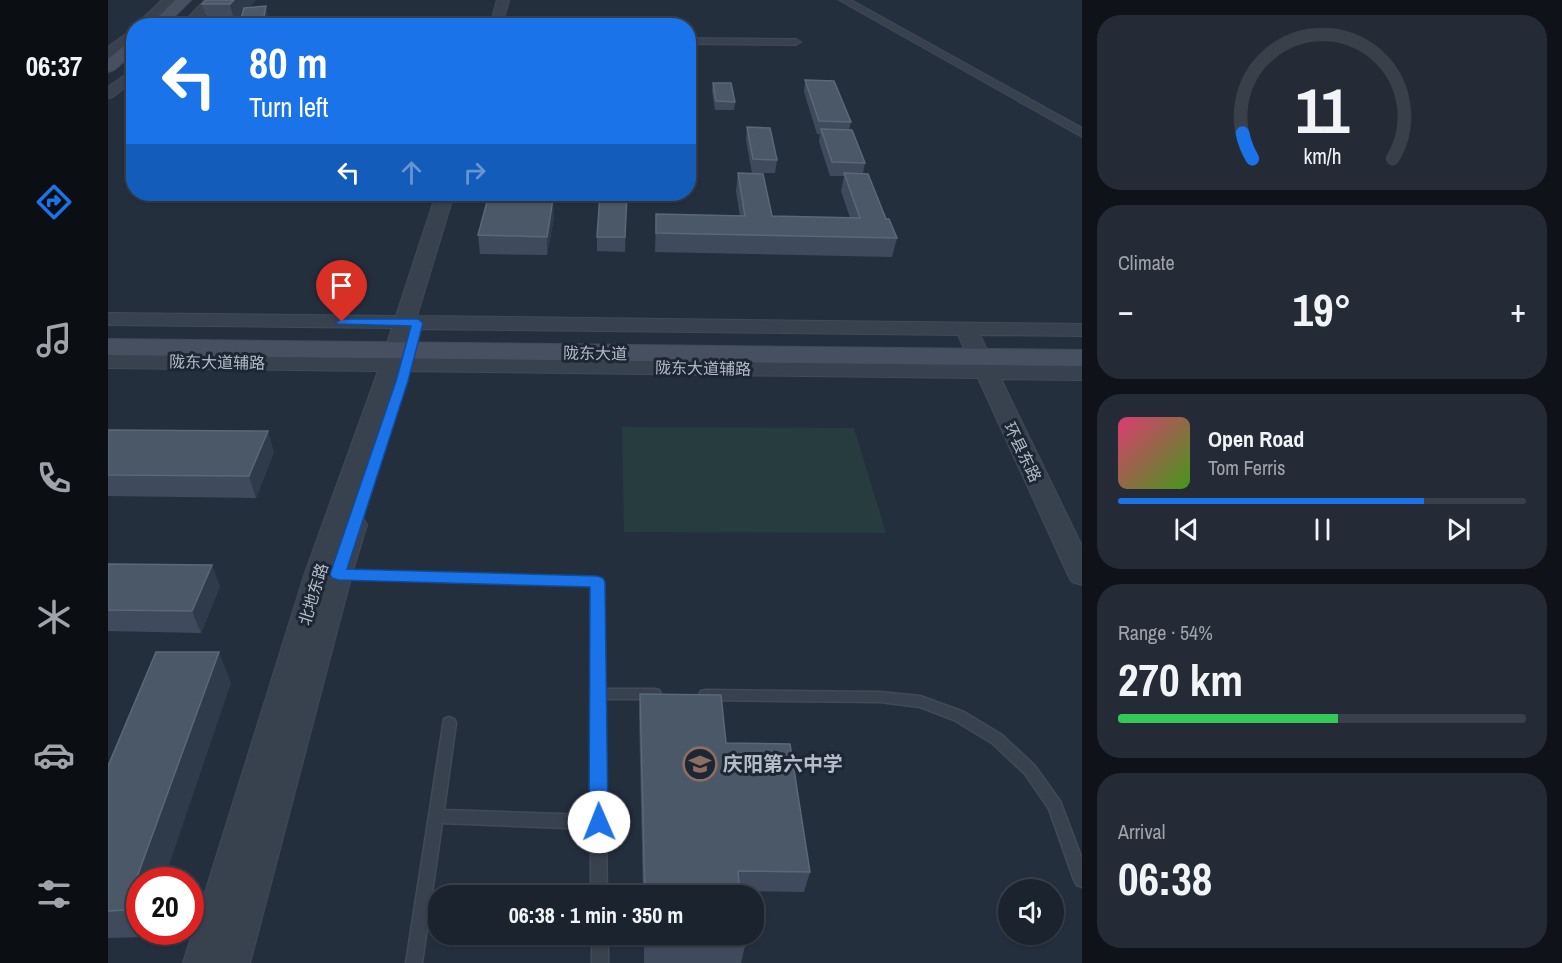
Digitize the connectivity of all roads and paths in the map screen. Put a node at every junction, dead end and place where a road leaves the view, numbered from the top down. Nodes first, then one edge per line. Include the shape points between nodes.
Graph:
1 (170, 0) edge
2 (184, 0) edge
3 (197, 0) edge
4 (211, 0) edge
5 (502, 0) edge
6 (510, 0) edge
7 (844, 0) edge
8 (150, 18) edge
9 (165, 18) edge
10 (178, 18) edge
11 (194, 18) edge
12 (498, 18) edge
13 (506, 18) edge
14 (126, 39) edge
15 (696, 41) edge
16 (796, 42) dead end
17 (126, 52) edge
18 (108, 54) edge
19 (126, 65) edge
20 (108, 67) edge
21 (126, 79) edge
22 (108, 80) edge
23 (108, 94) edge
24 (1082, 134) edge
25 (443, 201) edge
26 (454, 201) edge
27 (108, 319) edge
28 (1082, 330) edge
29 (108, 333) edge
30 (405, 343) junction
31 (1082, 343) edge
32 (108, 347) edge
33 (983, 350) junction
34 (1082, 358) edge
35 (108, 361) edge
36 (1082, 373) edge
37 (1082, 535) edge
38 (338, 574) junction
39 (1082, 575) edge
40 (598, 694) junction
41 (668, 695) edge
42 (692, 695) edge
43 (449, 723) dead end
44 (436, 816) junction
45 (599, 822) junction
46 (1082, 880) edge
47 (599, 885) edge
48 (600, 945) edge
49 (202, 963) edge
50 (230, 963) edge
51 (414, 963) edge
52 (600, 963) edge

1 - 8 street
2 - 9 main road
3 - 10 main road
4 - 11 street
5 - 12 street
6 - 13 street
7 - 24 street
14 - 18 street
15 - 16 street
17 - 20 main road
19 - 22 main road
21 - 23 street
25 - 30 street, 北地东路
26 - 30 street, 北地东路
27 - 30 street
28 - 33 street
29 - 30 main road, 陇东大道
30 - 32 main road, 陇东大道
30 - 33 main road, 陇东大道
30 - 35 street, 陇东大道辅路
30 - 38 street, 北地东路
30 - 49 street, 北地东路 via 319,573
31 - 33 main road, 陇东大道
33 - 34 main road, 陇东大道
33 - 36 street
33 - 37 street, 环县东路
33 - 39 street, 环县东路
38 - 40 lane via 597,582
38 - 50 street, 北地东路
40 - 41 lane
40 - 45 lane
42 - 46 lane via 880,697 920,702 959,716 997,739 1030,770 1055,806
43 - 44 lane
44 - 45 lane
44 - 51 lane
45 - 47 lane
48 - 52 lane

